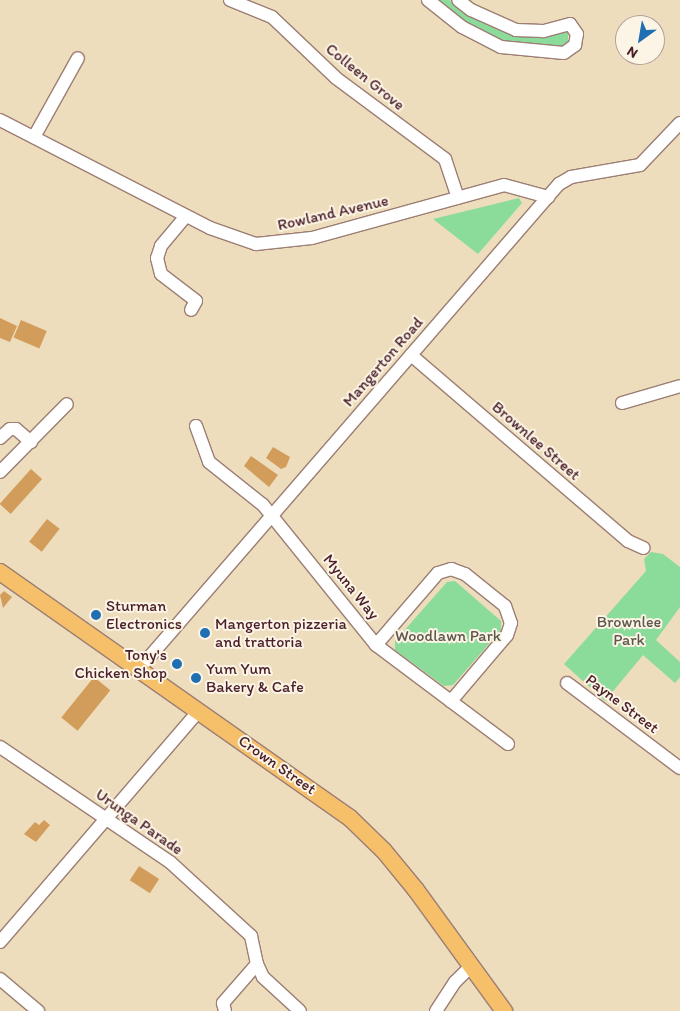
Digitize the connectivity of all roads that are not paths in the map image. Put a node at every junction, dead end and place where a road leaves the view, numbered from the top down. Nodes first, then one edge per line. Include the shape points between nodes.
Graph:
1 (230, 0) edge
2 (428, 0) edge
3 (458, 0) edge
4 (78, 58) dead end
5 (0, 120) edge
6 (680, 123) edge
7 (34, 137) junction
8 (548, 197) junction
9 (458, 198) junction
10 (186, 216) junction
11 (191, 310) dead end
12 (411, 355) junction
13 (680, 386) edge
14 (622, 403) dead end
15 (67, 404) dead end
16 (196, 426) dead end
17 (0, 438) edge
18 (31, 442) junction
19 (0, 472) edge
20 (271, 515) junction
21 (644, 548) dead end
22 (0, 572) edge
23 (376, 645) junction
24 (139, 669) junction
25 (567, 683) dead end
26 (451, 701) junction
27 (200, 712) junction
28 (508, 744) dead end
29 (0, 747) edge
30 (680, 768) edge
31 (106, 819) junction
32 (0, 942) edge
33 (257, 964) junction
34 (470, 967) junction
35 (0, 979) edge
36 (38, 1011) edge
37 (225, 1011) edge
38 (300, 1011) edge
39 (436, 1011) edge
40 (504, 1011) edge

1 - 9 street, Colleen Grove via 272,17 336,78 445,159
2 - 3 street via 462,27 501,47 564,53 575,45 577,34 570,24 543,31 516,30 471,10
4 - 7 street
5 - 7 street, Rowland Avenue
6 - 8 street, Mangerton Road via 640,165 564,179
7 - 10 street, Rowland Avenue
8 - 9 street, Rowland Avenue via 504,185
8 - 12 street, Mangerton Road
9 - 10 street, Rowland Avenue via 312,238 270,244 235,239
10 - 11 street via 161,246 157,258 161,274 196,301
12 - 20 street, Mangerton Road
12 - 21 street, Brownlee Street via 628,542
13 - 14 street
15 - 18 street
16 - 20 street, Myuna Way via 209,462 263,504
17 - 18 street via 10,429 16,429
18 - 19 street
20 - 23 street, Myuna Way
20 - 24 street, Mangerton Road
22 - 24 main road, Crown Street
23 - 26 street, Myuna Way
23 - 26 street via 438,573 451,569 465,574 505,606 511,622 507,634
24 - 27 main road, Crown Street
25 - 30 street, Payne Street
26 - 28 street, Myuna Way
27 - 31 street
27 - 34 main road, Crown Street via 350,818 416,890
29 - 31 street, Urunga Parade
31 - 32 street
31 - 33 street, Urunga Parade via 170,862 251,936
33 - 37 street via 222,1003
33 - 38 street via 263,977
34 - 39 street via 455,982
34 - 40 main road, Crown Street
35 - 36 street

